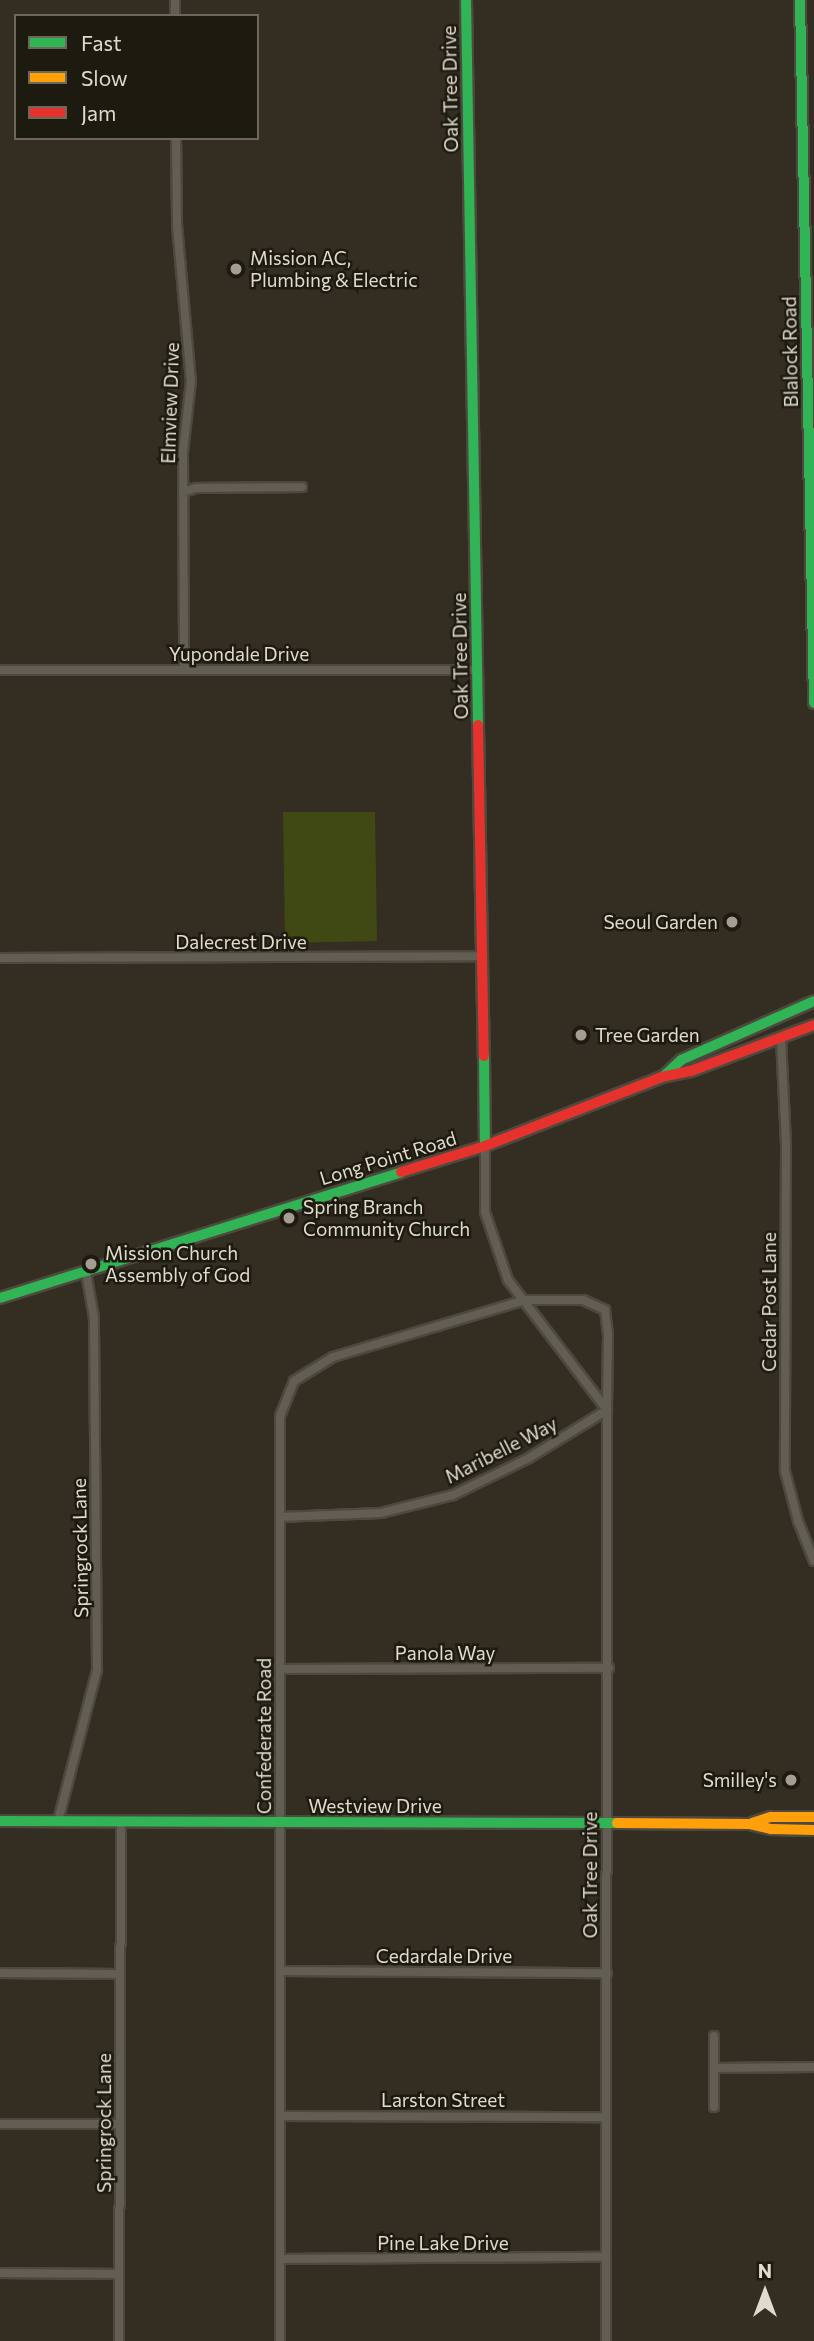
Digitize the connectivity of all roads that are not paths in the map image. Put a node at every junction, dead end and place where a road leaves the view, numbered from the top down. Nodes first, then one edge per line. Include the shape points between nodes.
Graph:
1 (466, 0) edge
2 (800, 0) edge
3 (801, 70) junction
4 (814, 70) edge
5 (176, 140) edge
6 (809, 231) edge
7 (811, 407) edge
8 (302, 487) dead end
9 (183, 492) junction
10 (813, 564) edge
11 (0, 670) edge
12 (184, 670) junction
13 (478, 670) junction
14 (814, 693) edge
15 (814, 703) edge
16 (481, 956) junction
17 (0, 958) edge
18 (814, 1001) edge
19 (814, 1025) edge
20 (781, 1038) junction
21 (662, 1077) junction
22 (485, 1146) junction
23 (86, 1272) junction
24 (0, 1298) edge
25 (526, 1300) junction
26 (607, 1410) junction
27 (280, 1517) junction
28 (814, 1561) edge
29 (609, 1668) junction
30 (280, 1669) junction
31 (814, 1816) edge
32 (0, 1821) edge
33 (58, 1821) junction
34 (121, 1821) junction
35 (280, 1823) junction
36 (608, 1824) junction
37 (749, 1824) junction
38 (814, 1830) edge
39 (281, 1971) junction
40 (0, 1973) edge
41 (607, 1973) junction
42 (120, 1974) junction
43 (714, 2036) dead end
44 (814, 2067) edge
45 (714, 2068) junction
46 (714, 2107) dead end
47 (281, 2116) junction
48 (605, 2117) junction
49 (0, 2124) edge
50 (119, 2124) junction
51 (606, 2257) junction
52 (281, 2259) junction
53 (0, 2273) edge
54 (119, 2274) junction
55 (118, 2341) edge
56 (279, 2341) edge
57 (606, 2341) edge

1 - 13 main road, Oak Tree Drive
2 - 3 main road, Blalock Road
3 - 4 main road
3 - 6 main road, Blalock Road
5 - 9 street, Elmview Drive via 177,225 191,381
6 - 7 main road, Blalock Road
7 - 10 main road, Blalock Road
8 - 9 street
9 - 12 street, Elmview Drive
10 - 14 main road, Blalock Road
11 - 12 street, Yupondale Drive
12 - 13 street, Yupondale Drive
13 - 16 main road, Oak Tree Drive
14 - 15 main road, Blalock Road
16 - 17 street, Dalecrest Drive
16 - 22 main road, Oak Tree Drive
18 - 21 main road, Long Point Road via 681,1060
19 - 20 main road, Long Point Road
20 - 21 main road, Long Point Road
20 - 28 street, Cedar Post Lane via 786,1143 785,1471
21 - 22 main road, Long Point Road
22 - 23 main road, Long Point Road
22 - 25 street, Oak Tree Drive via 485,1212 508,1280
23 - 24 main road, Long Point Road
23 - 33 street, Springrock Lane via 94,1318 97,1670
25 - 26 street, Oak Tree Drive
25 - 26 street, Oak Tree Drive via 583,1300 604,1310
25 - 27 street, Confederate Road via 333,1356 295,1381 280,1416
26 - 27 street, Maribelle Way via 528,1458 453,1495 381,1513
26 - 29 street, Oak Tree Drive
27 - 30 street, Confederate Road
29 - 30 street, Panola Way
29 - 36 street, Oak Tree Drive
30 - 35 street, Confederate Road
31 - 37 main road, Westview Drive via 771,1817
32 - 33 main road, Westview Drive
33 - 34 main road, Westview Drive
34 - 35 main road, Westview Drive
34 - 42 street, Springrock Lane
35 - 36 main road, Westview Drive
35 - 39 street, Confederate Road
36 - 37 main road, Westview Drive
36 - 41 street, Oak Tree Drive
37 - 38 main road, Westview Drive
39 - 41 street, Cedardale Drive
39 - 47 street, Confederate Road
40 - 42 street
41 - 48 street, Oak Tree Drive
42 - 50 street, Springrock Lane
43 - 45 street
44 - 45 street
45 - 46 street
47 - 48 street, Larston Street
47 - 52 street, Confederate Road
48 - 51 street, Oak Tree Drive
49 - 50 street
50 - 54 street, Springrock Lane
51 - 52 street, Pine Lake Drive
51 - 57 street, Oak Tree Drive
52 - 56 street, Confederate Road
53 - 54 street
54 - 55 street, Springrock Lane

